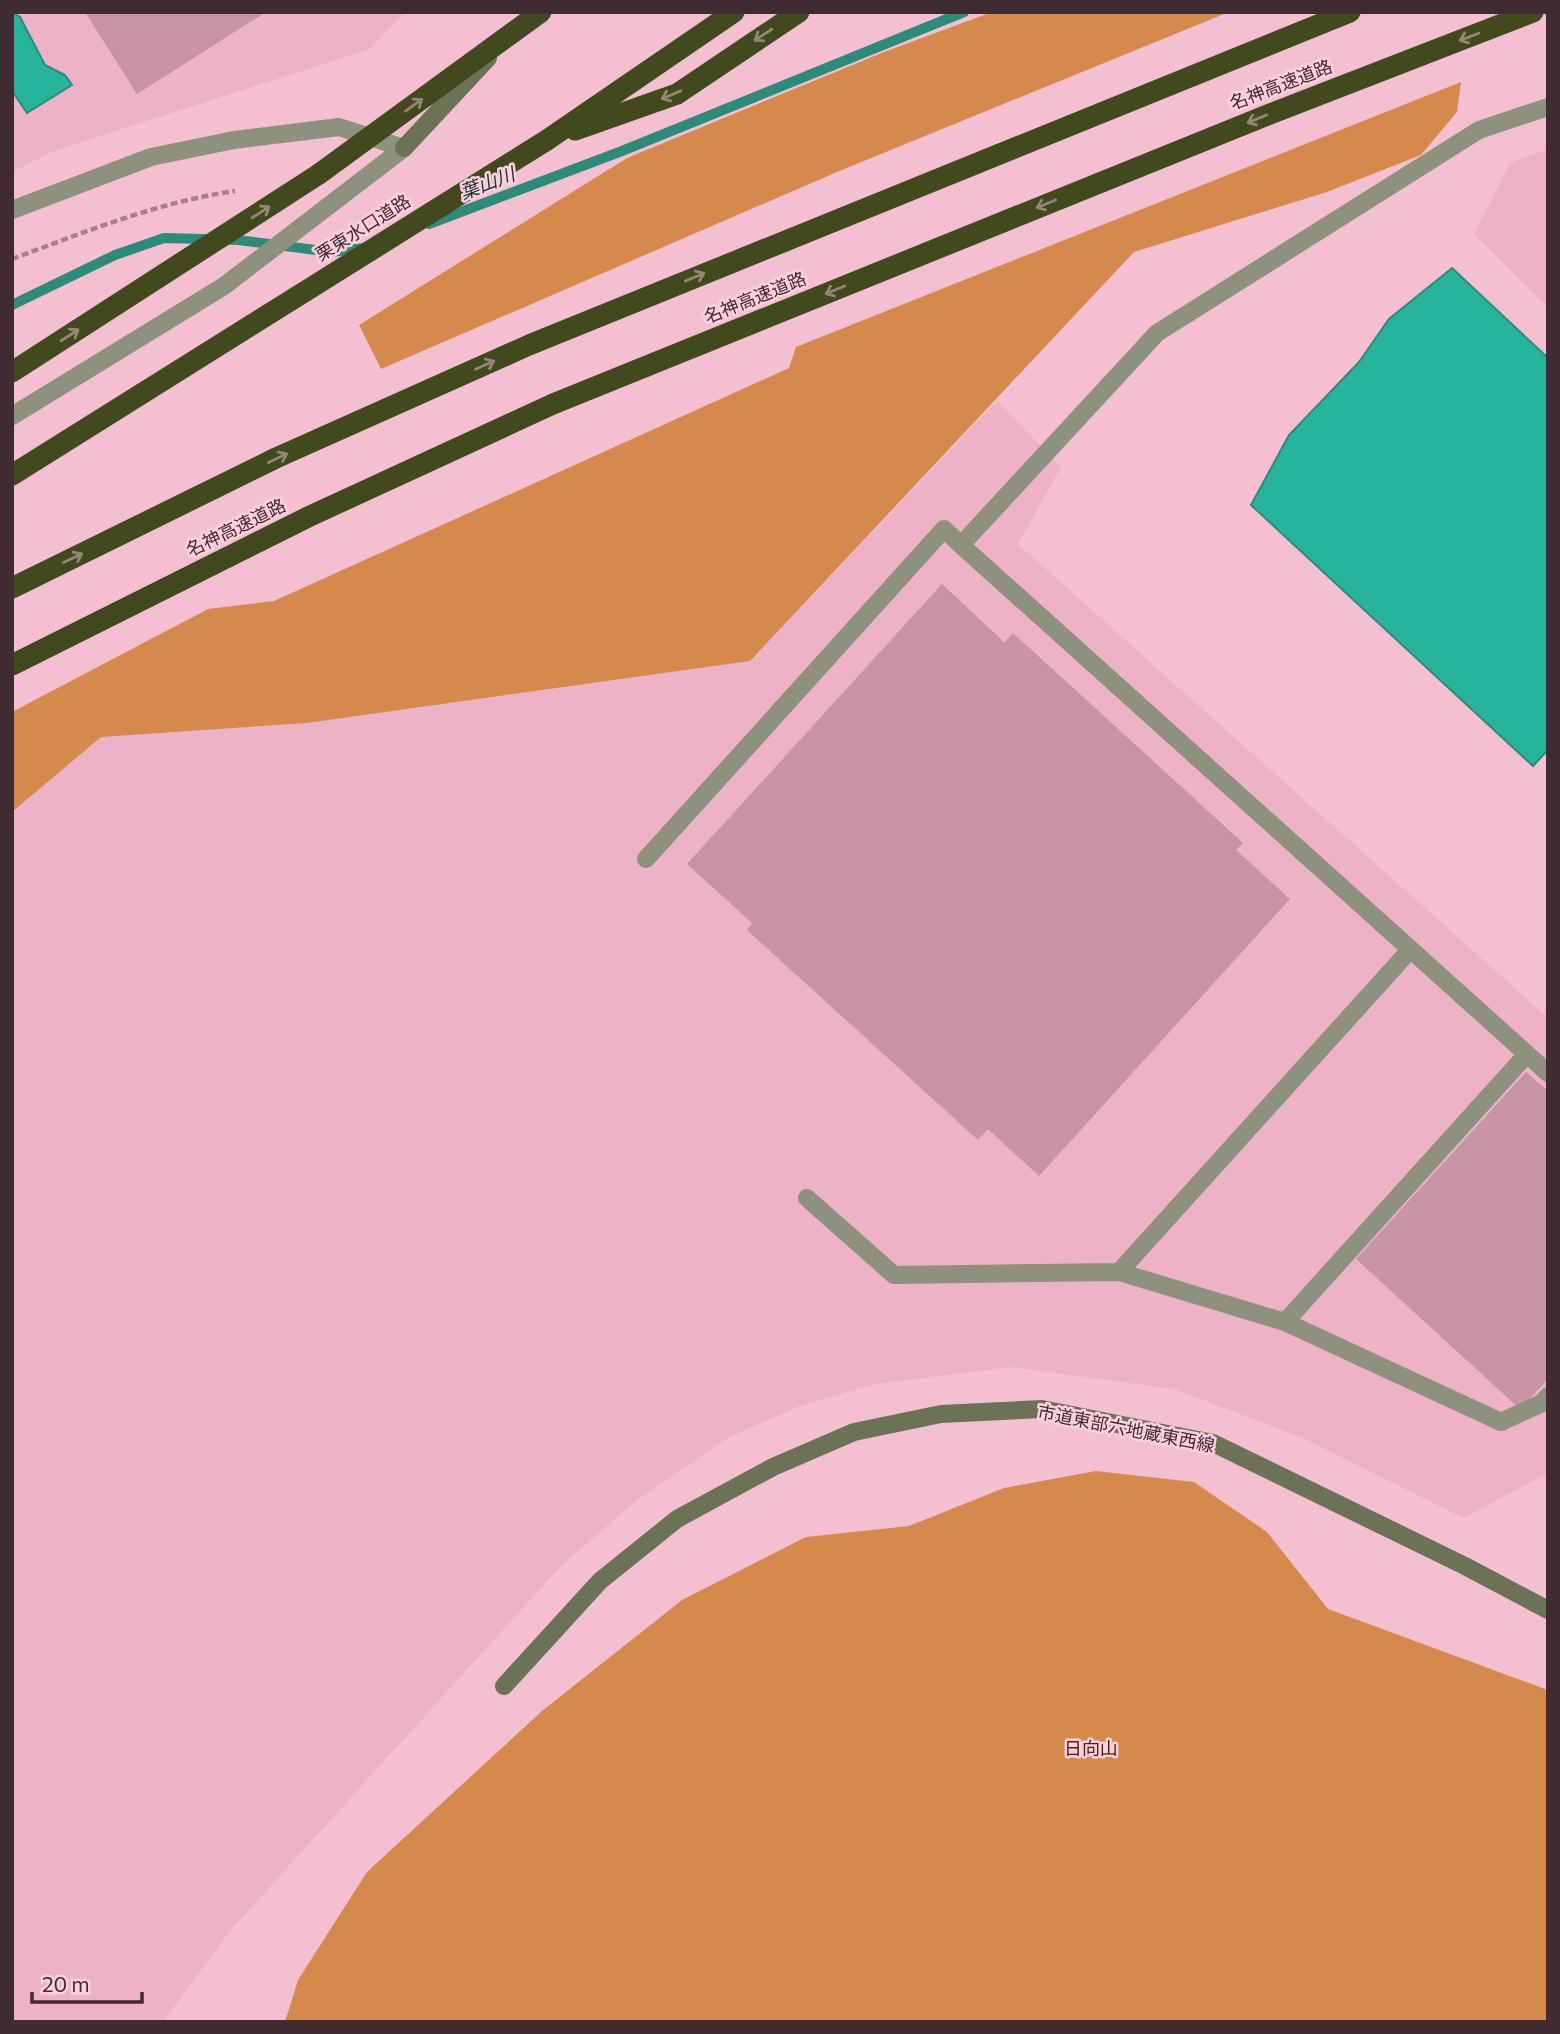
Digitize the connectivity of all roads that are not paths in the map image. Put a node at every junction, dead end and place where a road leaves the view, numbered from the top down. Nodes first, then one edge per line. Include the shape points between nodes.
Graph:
1 (531, 12) edge
2 (541, 12) edge
3 (734, 12) edge
4 (799, 12) edge
5 (1350, 12) edge
6 (1533, 12) edge
7 (1548, 107) edge
8 (547, 139) junction
9 (404, 148) junction
10 (12, 210) edge
11 (12, 372) edge
12 (12, 416) edge
13 (12, 475) edge
14 (961, 545) junction
15 (12, 588) edge
16 (12, 665) edge
17 (646, 859) dead end
18 (1410, 950) junction
19 (1527, 1054) junction
20 (1548, 1073) edge
21 (807, 1198) dead end
22 (1119, 1272) junction
23 (1285, 1322) junction
24 (1548, 1396) edge
25 (1548, 1610) edge
26 (504, 1686) dead end

1 - 9 street
11 -> 2 highway, bridge via 319,174
3 - 8 highway, 栗東水口道路
4 -> 8 highway via 677,94
15 -> 5 highway via 276,458 529,345
6 -> 16 highway, 名神高速道路 via 553,404 308,517
7 - 14 street via 1479,130 1157,333
8 - 13 highway, 栗東水口道路
9 - 10 street via 339,127 234,140 151,157
9 - 12 street via 224,286
14 - 17 street via 944,529
14 - 18 street
18 - 19 street
18 - 22 street
19 - 20 street
19 - 23 street
21 - 22 street via 894,1275
22 - 23 street
23 - 24 street via 1501,1422
25 - 26 street, 市道東部六地蔵東西線 via 1213,1443 1042,1409 941,1414 854,1432 773,1467 677,1519 600,1581

